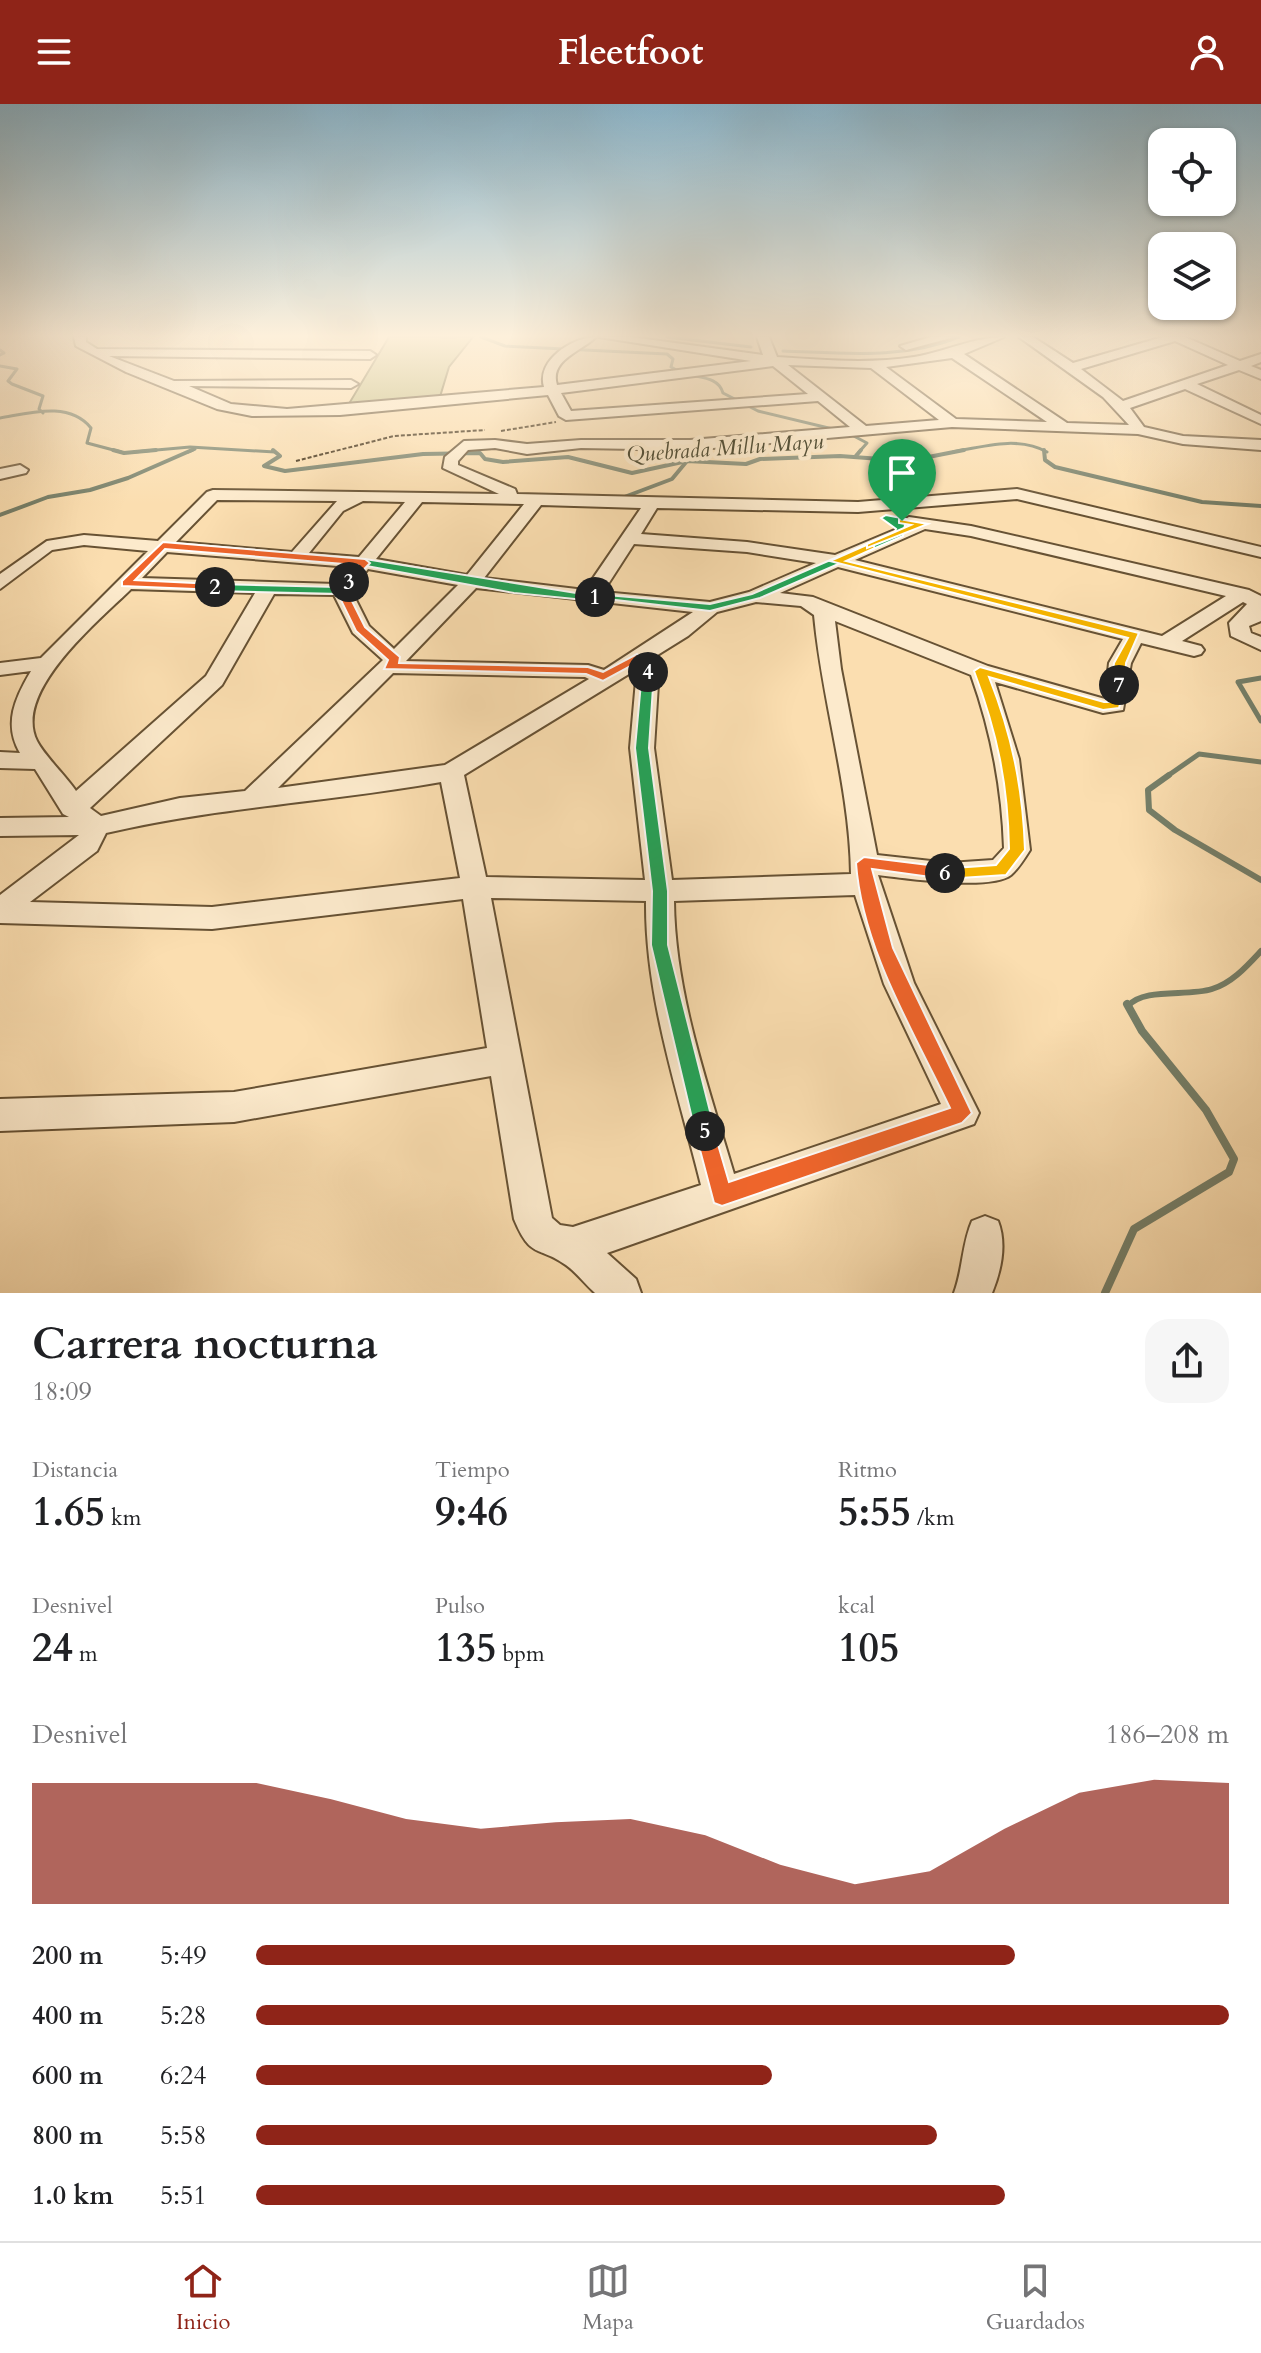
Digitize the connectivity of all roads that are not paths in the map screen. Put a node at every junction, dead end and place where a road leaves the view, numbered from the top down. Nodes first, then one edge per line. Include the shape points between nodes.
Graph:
1 (192, 392) edge
2 (346, 392) edge
3 (524, 392) edge
4 (553, 392) edge
5 (812, 392) edge
6 (912, 392) edge
7 (1013, 392) edge
8 (1102, 392) edge
9 (1161, 392) edge
10 (1204, 392) edge
11 (818, 397) junction
12 (1122, 406) junction
13 (335, 410) junction
14 (1261, 420) edge
15 (952, 423) junction
16 (1062, 425) junction
17 (1138, 430) junction
18 (864, 431) junction
19 (1261, 445) edge
20 (20, 470) dead end
21 (0, 474) edge
22 (360, 496) junction
23 (416, 499) junction
24 (509, 499) junction
25 (535, 501) junction
26 (651, 505) junction
27 (823, 507) junction
28 (886, 518) junction
29 (923, 524) junction
30 (682, 531) dead end
31 (900, 533) junction
32 (629, 538) junction
33 (728, 545) junction
34 (163, 546) junction
35 (1261, 552) edge
36 (296, 558) junction
37 (836, 561) junction
38 (365, 563) junction
39 (472, 581) junction
40 (0, 583) edge
41 (126, 583) junction
42 (267, 589) junction
43 (341, 590) junction
44 (1242, 594) junction
45 (756, 596) junction
46 (590, 597) junction
47 (817, 607) junction
48 (710, 608) junction
49 (1255, 616) edge
50 (1135, 636) junction
51 (1165, 643) junction
52 (1261, 644) edge
53 (1194, 650) dead end
54 (637, 657) junction
55 (47, 663) junction
56 (392, 663) junction
57 (0, 669) edge
58 (980, 671) junction
59 (603, 677) junction
60 (0, 760) edge
61 (40, 761) junction
62 (451, 772) junction
63 (251, 800) junction
64 (72, 808) junction
65 (97, 826) junction
66 (0, 827) edge
67 (864, 873) junction
68 (475, 887) junction
69 (660, 891) junction
70 (0, 911) edge
71 (504, 1059) junction
72 (0, 1115) edge
73 (722, 1195) junction
74 (985, 1234) dead end
75 (573, 1246) junction
76 (622, 1293) edge
77 (973, 1293) edge

1 - 13 street via 237,409
2 - 13 street
3 - 13 street
4 - 11 street via 566,416
5 - 11 street
6 - 15 street
7 - 16 street
8 - 12 street
9 - 12 street
10 - 14 street
11 - 18 street
12 - 17 street
15 - 16 street
15 - 18 street
16 - 17 street
17 - 19 street via 1183,440
18 - 24 street via 690,445 527,449 495,444 464,446 453,455 451,468 500,486
20 - 21 street
22 - 23 street
22 - 34 street via 213,495
22 - 36 street via 337,507
23 - 24 street
23 - 38 street
24 - 25 street
25 - 26 street
25 - 39 street
26 - 27 street
26 - 32 street
27 - 28 street
27 - 35 street via 1017,494
28 - 29 street
28 - 31 street via 901,528
29 - 31 street
29 - 44 street
30 - 33 street
31 - 37 street
32 - 33 street
32 - 46 street
33 - 37 street
34 - 36 street
34 - 40 street via 59,542 38,551
34 - 41 street
36 - 38 street
37 - 45 street
37 - 50 street
38 - 39 street
38 - 43 street
39 - 46 street
39 - 56 street
41 - 42 street
41 - 55 street
42 - 43 street
42 - 64 street via 214,680
43 - 56 street via 360,629
44 - 49 street via 1258,602
44 - 51 street
45 - 47 street via 788,597
45 - 48 street
46 - 48 street
47 - 58 street
47 - 67 street via 824,613 863,835
48 - 54 street
49 - 52 street via 1239,623 1241,636
50 - 51 street
50 - 58 street via 1120,663 1115,705 1084,702
51 - 53 street
54 - 59 street
54 - 69 street via 648,668 642,748
55 - 57 street
55 - 61 street via 31,693 21,732
56 - 59 street via 588,671
56 - 63 street
58 - 67 street via 995,708 1015,791 1017,850 1000,870
59 - 62 street
60 - 61 street
61 - 64 street
62 - 63 street
62 - 68 street
63 - 65 street via 180,807
64 - 65 street
65 - 66 street
65 - 70 street via 88,844
67 - 69 street
67 - 73 street via 894,972 962,1113
68 - 69 street
68 - 70 street via 212,918
68 - 71 street
69 - 73 street via 660,945
71 - 72 street via 234,1107
71 - 75 street via 532,1219 540,1236
73 - 75 street
74 - 77 street
75 - 76 street

